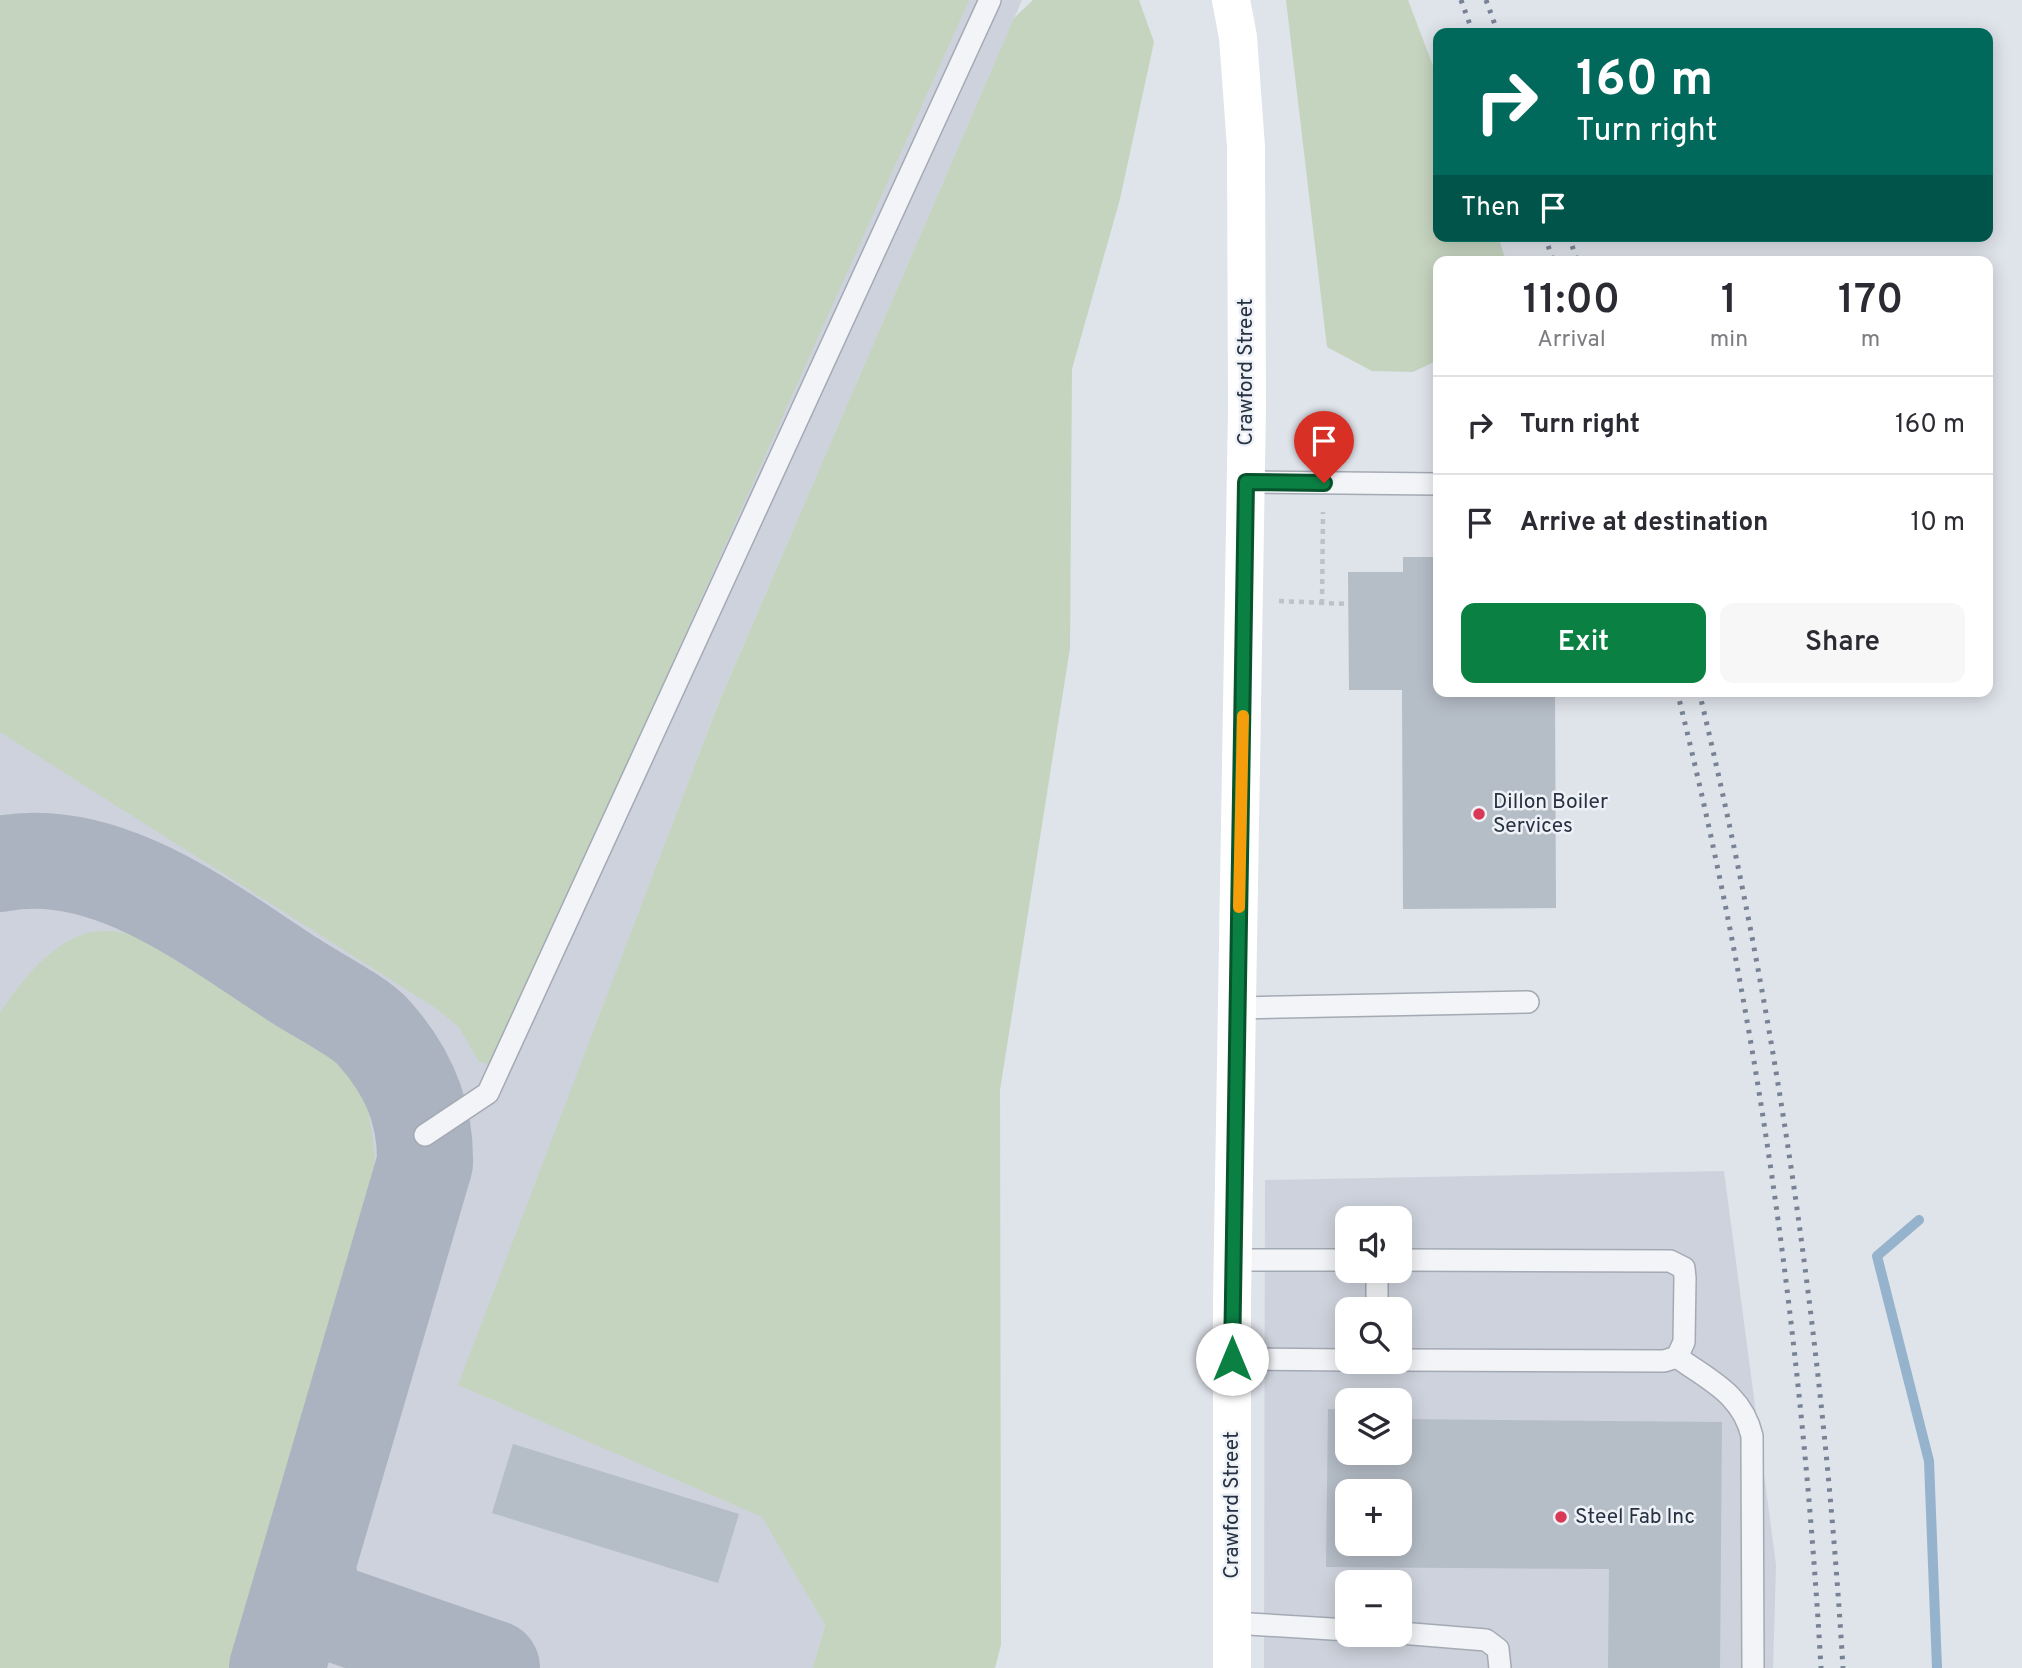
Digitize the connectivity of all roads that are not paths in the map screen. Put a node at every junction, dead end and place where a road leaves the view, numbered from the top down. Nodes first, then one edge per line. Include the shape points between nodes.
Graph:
1 (990, 0) edge
2 (1231, 0) edge
3 (1246, 482) junction
4 (1433, 484) edge
5 (1528, 1002) dead end
6 (1237, 1008) junction
7 (425, 1135) dead end
8 (1233, 1260) junction
9 (1335, 1260) edge
10 (1412, 1261) edge
11 (1677, 1357) junction
12 (1232, 1359) junction
13 (1335, 1360) edge
14 (1412, 1360) edge
15 (1233, 1623) junction
16 (1335, 1629) edge
17 (1412, 1634) edge
18 (1232, 1668) edge
19 (1500, 1668) edge
20 (1752, 1668) edge

1 - 7 lane via 488,1093
2 - 3 main road, Crawford Street via 1246,147
3 - 4 lane
3 - 6 main road, Crawford Street
5 - 6 lane
6 - 8 main road, Crawford Street
8 - 9 lane
8 - 12 main road, Crawford Street
10 - 11 lane via 1670,1261 1684,1268 1685,1278 1684,1342
11 - 14 lane via 1664,1361
11 - 20 lane via 1738,1402 1752,1436
12 - 13 lane
12 - 15 main road, Crawford Street
15 - 16 lane
15 - 18 main road, Crawford Street
17 - 19 lane via 1486,1640 1498,1649

